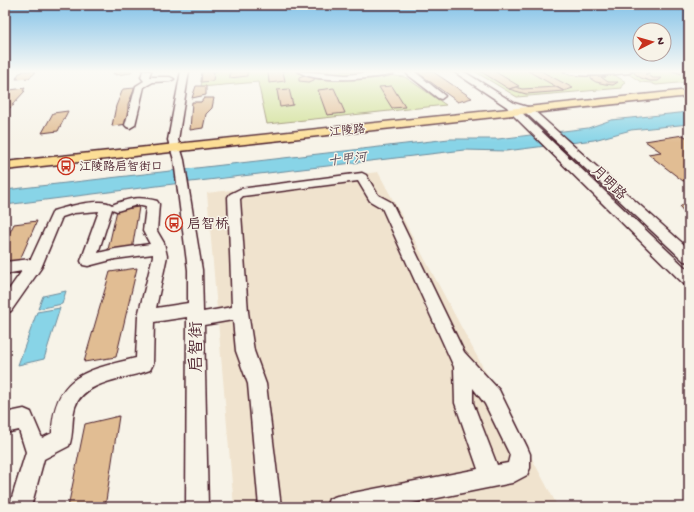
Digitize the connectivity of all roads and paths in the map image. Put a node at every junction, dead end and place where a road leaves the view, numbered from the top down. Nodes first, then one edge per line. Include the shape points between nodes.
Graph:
1 (138, 95) edge
2 (182, 95) edge
3 (492, 95) edge
4 (621, 95) edge
5 (671, 95) edge
6 (513, 109) junction
7 (528, 110) junction
8 (130, 125) dead end
9 (176, 150) junction
10 (5, 158) edge
11 (5, 166) edge
12 (117, 207) dead end
13 (158, 248) junction
14 (689, 257) edge
15 (36, 264) junction
16 (5, 268) edge
17 (689, 280) edge
18 (5, 306) edge
19 (240, 312) junction
20 (195, 315) junction
21 (146, 316) junction
22 (463, 364) junction
23 (5, 423) edge
24 (36, 452) junction
25 (491, 477) junction
26 (395, 502) edge
27 (20, 507) edge
28 (197, 507) edge
29 (270, 507) edge
30 (337, 507) edge

1 - 8 street
2 - 9 street
3 - 6 street, 月明路
4 - 6 main road, 江陵路
5 - 7 main road, 江陵路
6 - 7 main road, 江陵路
6 - 9 main road, 江陵路
6 - 17 street, 月明路
7 - 14 street, 月明路
9 - 10 main road, 江陵路
9 - 11 main road, 江陵路
9 - 20 street, 启智街 via 195,270
12 - 13 street via 138,201 153,204 150,231
13 - 15 street via 115,254 88,262 107,206 74,209 57,214
13 - 21 street via 160,256
15 - 16 street
15 - 18 street
19 - 20 street
19 - 22 street via 234,197 236,194 362,177 374,198 388,205
19 - 29 street via 244,351 257,384
20 - 21 street
20 - 28 street, 启智街
21 - 24 street via 144,364 87,380 72,392 65,407 62,439
22 - 25 street via 464,403
22 - 25 street via 492,397 520,454 520,468 512,473
23 - 24 street via 24,419
24 - 27 street
25 - 26 street
26 - 30 street

